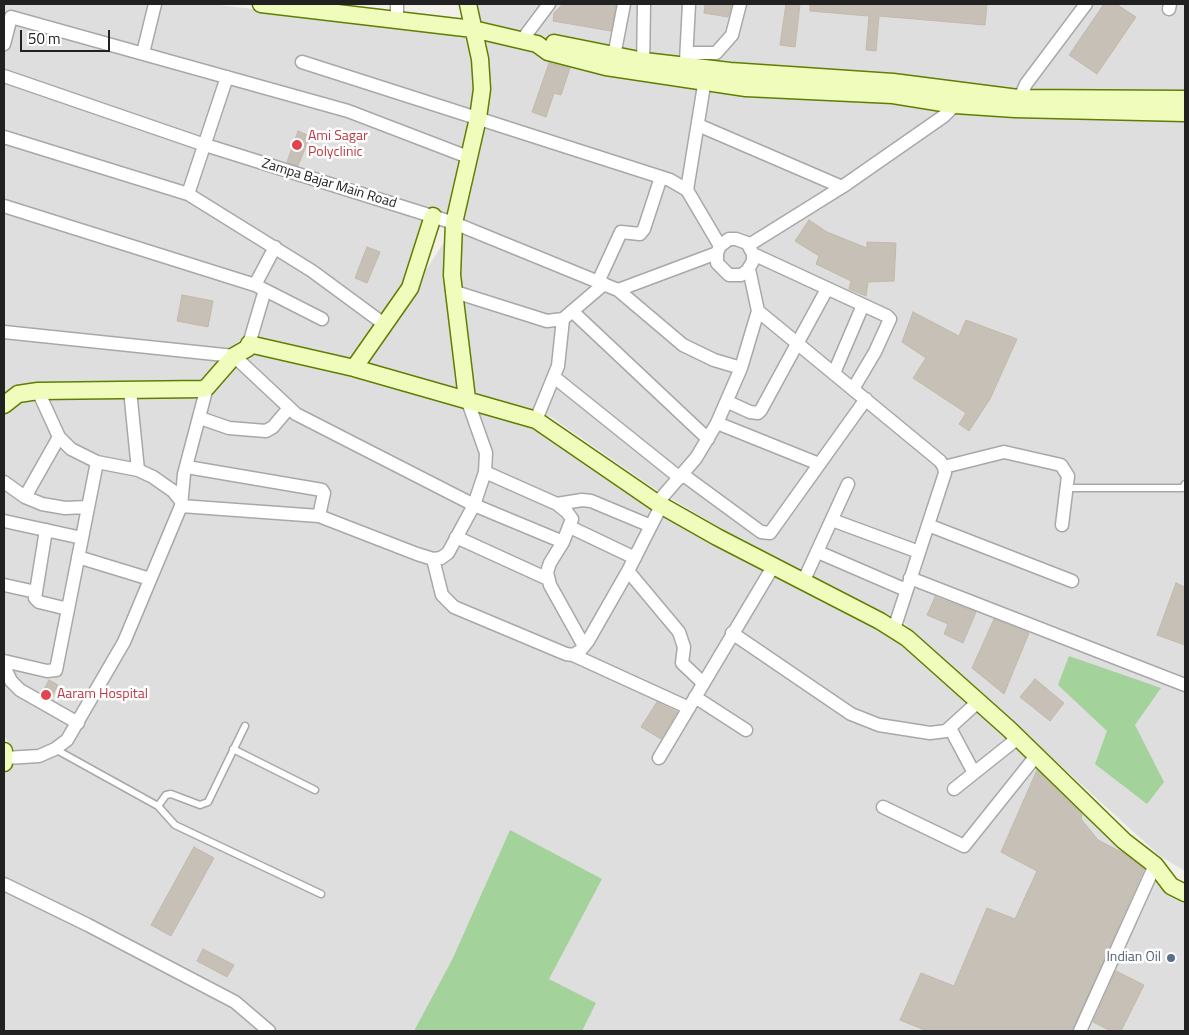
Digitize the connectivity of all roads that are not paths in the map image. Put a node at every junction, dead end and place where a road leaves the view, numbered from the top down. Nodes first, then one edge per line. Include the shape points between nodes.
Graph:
1 (155, 4) edge
2 (261, 4) edge
3 (266, 4) edge
4 (468, 4) edge
5 (549, 4) edge
6 (624, 4) edge
7 (644, 4) edge
8 (689, 4) edge
9 (740, 4) edge
10 (1086, 4) edge
11 (323, 7) edge
12 (397, 11) edge
13 (473, 29) junction
14 (530, 42) junction
15 (4, 44) edge
16 (143, 53) junction
17 (614, 56) junction
18 (302, 62) dead end
19 (686, 66) junction
20 (643, 67) junction
21 (706, 75) junction
22 (4, 76) edge
23 (227, 77) junction
24 (957, 99) junction
25 (1185, 99) edge
26 (1017, 104) junction
27 (1185, 113) edge
28 (478, 118) junction
29 (698, 124) junction
30 (4, 137) edge
31 (206, 145) junction
32 (468, 158) junction
33 (661, 177) junction
34 (842, 187) junction
35 (687, 190) junction
36 (188, 194) junction
37 (4, 206) edge
38 (433, 216) junction
39 (454, 223) junction
40 (275, 247) junction
41 (718, 249) junction
42 (751, 250) junction
43 (749, 269) junction
44 (601, 283) junction
45 (260, 288) junction
46 (826, 289) junction
47 (618, 290) junction
48 (452, 292) junction
49 (863, 305) junction
50 (758, 311) junction
51 (567, 315) junction
52 (322, 319) dead end
53 (384, 324) junction
54 (4, 332) edge
55 (798, 343) junction
56 (250, 344) junction
57 (234, 356) junction
58 (354, 368) junction
59 (742, 368) junction
60 (834, 373) junction
61 (554, 378) junction
62 (207, 387) junction
63 (853, 388) junction
64 (130, 390) junction
65 (38, 391) junction
66 (467, 399) junction
67 (866, 399) junction
68 (728, 402) junction
69 (4, 405) edge
70 (289, 408) junction
71 (200, 418) junction
72 (536, 420) junction
73 (717, 423) junction
74 (59, 437) junction
75 (708, 439) junction
76 (97, 462) junction
77 (819, 464) junction
78 (186, 467) junction
79 (944, 467) junction
80 (138, 470) junction
81 (486, 472) junction
82 (681, 476) junction
83 (4, 482) edge
84 (848, 484) dead end
85 (1185, 484) edge
86 (1067, 488) junction
87 (25, 498) junction
88 (181, 503) junction
89 (557, 504) junction
90 (659, 504) junction
91 (474, 505) junction
92 (87, 507) junction
93 (319, 516) junction
94 (832, 520) junction
95 (4, 521) edge
96 (928, 525) junction
97 (1062, 525) dead end
98 (651, 526) junction
99 (570, 527) junction
100 (46, 530) junction
101 (456, 537) junction
102 (82, 538) junction
103 (563, 542) junction
104 (818, 552) junction
105 (919, 552) junction
106 (78, 557) junction
107 (635, 558) junction
108 (433, 559) junction
109 (774, 565) junction
110 (628, 570) junction
111 (150, 579) junction
112 (548, 579) junction
113 (804, 580) junction
114 (1072, 581) dead end
115 (908, 584) junction
116 (4, 585) edge
117 (36, 592) junction
118 (68, 609) junction
119 (894, 629) junction
120 (732, 633) junction
121 (584, 646) junction
122 (573, 654) junction
123 (4, 661) edge
124 (4, 666) edge
125 (704, 683) junction
126 (1185, 685) edge
127 (979, 701) junction
128 (692, 703) junction
129 (78, 722) junction
130 (244, 726) dead end
131 (950, 728) junction
132 (746, 730) dead end
133 (1018, 738) junction
134 (55, 749) junction
135 (233, 749) junction
136 (1036, 756) junction
137 (4, 757) edge
138 (660, 758) dead end
139 (974, 772) junction
140 (954, 789) dead end
141 (315, 790) dead end
142 (158, 806) junction
143 (883, 807) dead end
144 (1155, 865) junction
145 (4, 884) edge
146 (1185, 893) edge
147 (321, 894) dead end
148 (269, 1031) edge
149 (1080, 1031) edge

1 - 16 street
2 - 3 street
3 - 11 street
4 - 13 street
5 - 14 street
6 - 17 street
7 - 20 street
8 - 19 street
9 - 19 street via 732,35 716,53
10 - 26 street via 1026,84
11 - 12 street
12 - 13 street
13 - 14 street
13 - 28 street via 482,76
14 - 17 street via 550,42
14 - 20 street via 548,52 606,68
15 - 16 street via 11,17
16 - 23 street
17 - 20 street
18 - 28 street
19 - 20 street
19 - 21 street
21 - 24 street via 746,88
21 - 29 street
22 - 31 street, Zampa Bajar Main Road
23 - 31 street
23 - 32 street via 348,111
24 - 26 street
24 - 34 street via 944,116
25 - 26 street
26 - 27 street
28 - 32 street
28 - 33 street
29 - 34 street
29 - 35 street
30 - 36 street
31 - 36 street
31 - 38 street, Zampa Bajar Main Road
32 - 39 street
33 - 35 street
33 - 44 street via 644,229 640,234 621,232
34 - 42 street
35 - 41 street
36 - 40 street
37 - 45 street
38 - 39 street, Zampa Bajar Main Road
38 - 53 street via 410,288
39 - 44 street, Zampa Bajar Main Road
39 - 48 street
40 - 45 street
40 - 53 street
41 - 42 street via 729,240 736,239
41 - 43 street via 717,263 724,272 736,276
41 - 47 street
42 - 43 street
42 - 46 street
43 - 50 street
44 - 47 street, Zampa Bajar Main Road
44 - 51 street
45 - 52 street
45 - 56 street
46 - 49 street
46 - 55 street
47 - 59 street, Zampa Bajar Main Road via 683,345 714,360
48 - 51 street via 546,321
48 - 66 street
49 - 60 street
49 - 63 street via 890,319
50 - 55 street
50 - 59 street
51 - 61 street
51 - 75 street
53 - 58 street
54 - 57 street
55 - 60 street
55 - 68 street via 758,413
56 - 57 street
56 - 58 street
57 - 62 street
57 - 70 street
58 - 66 street
59 - 68 street
60 - 63 street
61 - 72 street
61 - 82 street
62 - 64 street
62 - 71 street
63 - 67 street
64 - 65 street
64 - 80 street
65 - 69 street via 18,394
65 - 74 street
66 - 72 street
66 - 81 street via 486,453
67 - 77 street
67 - 79 street
68 - 73 street
70 - 71 street via 274,427 266,431 229,428
70 - 91 street
71 - 78 street
72 - 90 street
73 - 75 street
73 - 77 street
74 - 76 street via 71,449
74 - 87 street
75 - 82 street
76 - 80 street
76 - 92 street
77 - 82 street via 770,533 761,532
78 - 88 street
78 - 93 street via 322,490
79 - 86 street via 994,453 1017,453 1061,466 1068,476
79 - 96 street via 945,473
80 - 88 street via 166,486
81 - 89 street
81 - 91 street
82 - 90 street
83 - 87 street
84 - 94 street
85 - 86 lane via 1183,488
86 - 97 street
87 - 92 street via 65,508
88 - 93 street
88 - 111 street
89 - 98 street via 591,501
89 - 99 street via 572,519
90 - 98 street
90 - 109 street
91 - 101 street
91 - 103 street
92 - 102 street
93 - 108 street
94 - 104 street
94 - 105 street
95 - 100 street
96 - 105 street
96 - 114 street
98 - 107 street
99 - 103 street
99 - 107 street
100 - 102 street
100 - 117 street
101 - 108 street via 448,553
101 - 112 street
102 - 106 street
103 - 112 street via 550,562
104 - 113 street
104 - 115 street
105 - 115 street
106 - 111 street
106 - 118 street
107 - 110 street
108 - 122 street via 442,595 454,607 566,654
109 - 113 street
109 - 120 street
110 - 121 street
110 - 125 street via 679,632 684,646 682,664
111 - 129 street via 124,642
112 - 121 street
113 - 119 street
115 - 119 street
115 - 126 street
116 - 117 street
117 - 118 street via 37,601
118 - 123 street via 56,670 47,671
119 - 127 street
120 - 125 street
120 - 131 street via 851,714 906,731 930,733
121 - 122 street
122 - 128 street
124 - 129 street via 20,690
125 - 128 street
127 - 131 street
127 - 133 street
128 - 132 street
128 - 138 street
129 - 134 street via 66,740
130 - 135 lane
131 - 139 street
133 - 136 street
133 - 139 street
134 - 137 street via 38,756
134 - 142 lane
135 - 141 lane
135 - 142 lane via 204,805 171,794 166,795
136 - 143 street via 964,846
136 - 144 street via 1124,841
139 - 140 street
142 - 147 lane via 176,825
144 - 146 street via 1172,886
144 - 149 street
145 - 148 street via 235,1002

